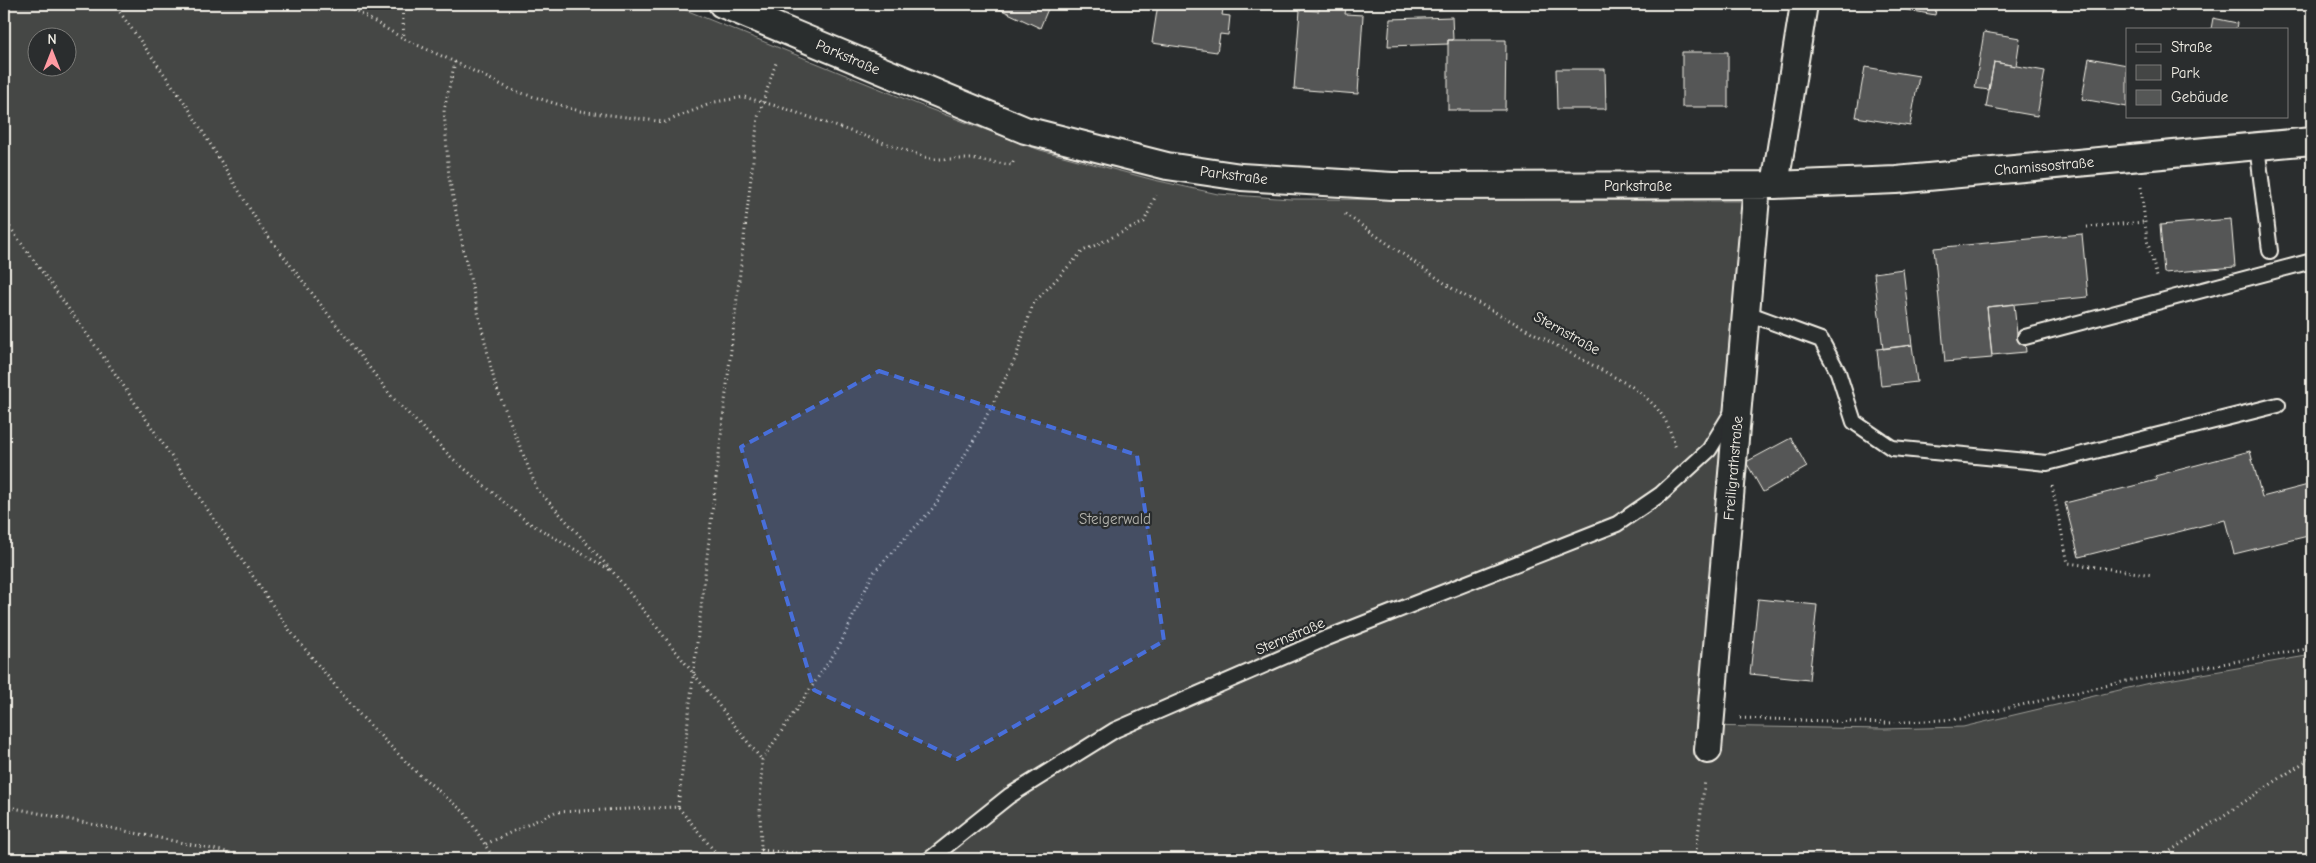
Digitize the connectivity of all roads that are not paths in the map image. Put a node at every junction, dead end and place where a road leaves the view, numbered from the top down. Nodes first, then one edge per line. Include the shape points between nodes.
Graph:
1 (722, 4) edge
2 (1804, 4) edge
3 (2312, 141) edge
4 (2257, 146) junction
5 (1766, 186) junction
6 (2270, 252) dead end
7 (2312, 261) edge
8 (1747, 313) junction
9 (2025, 337) dead end
10 (1740, 396) junction
11 (2278, 405) dead end
12 (1708, 750) road end
13 (930, 859) edge

1 - 5 street, Parkstraße via 1025,130 1167,166 1241,177 1392,186
2 - 5 street, Freiligrathstraße
3 - 4 street, Chamissostraße
4 - 5 street, Chamissostraße via 1896,180
4 - 6 lane
5 - 8 street, Freiligrathstraße
7 - 9 lane
8 - 10 street, Freiligrathstraße
8 - 11 lane via 1821,340 1838,372 1854,422 1892,448 2047,463
10 - 12 street, Freiligrathstraße
10 - 13 lane, Sternstraße via 1709,450 1661,494 1617,524 1327,638 1115,730 1009,796

